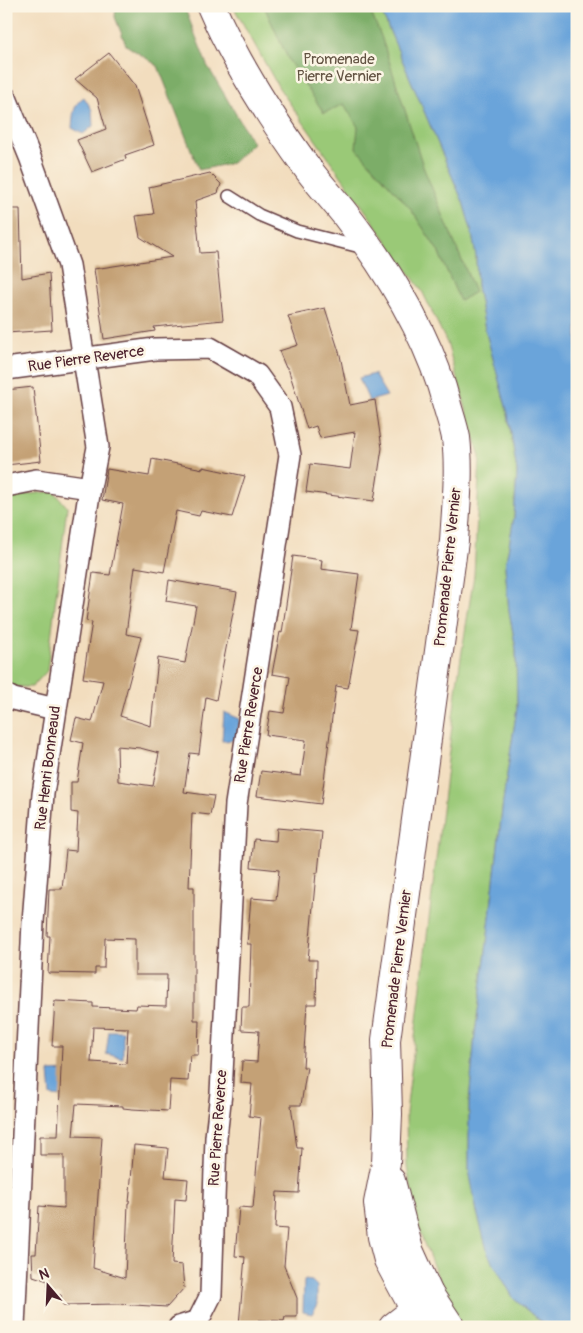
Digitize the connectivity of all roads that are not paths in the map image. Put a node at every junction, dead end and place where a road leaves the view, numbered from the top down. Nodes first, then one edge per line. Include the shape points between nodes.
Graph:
1 (211, 6) edge
2 (6, 98) edge
3 (229, 196) dead end
4 (371, 250) junction
5 (85, 358) junction
6 (6, 370) edge
7 (6, 486) edge
8 (90, 488) junction
9 (6, 695) edge
10 (56, 709) junction
11 (432, 1316) edge
12 (14, 1327) edge
13 (179, 1327) edge
14 (393, 1327) edge

1 - 4 main road, Promenade Pierre Vernier via 270,115
2 - 5 street, Rue Henri Bonneaud via 69,265
3 - 4 lane via 259,215 297,231
4 - 11 main road, Promenade Pierre Vernier via 405,303 429,350 456,438 458,486 454,541 386,1040 386,1163 378,1203 388,1260
5 - 6 street, Rue Pierre Reverce
5 - 8 street, Rue Henri Bonneaud via 98,447
5 - 13 street, Rue Pierre Reverce via 155,349 210,348 256,375 280,407 290,455 236,804 210,1295 198,1321
7 - 8 street via 36,480
8 - 10 street, Rue Henri Bonneaud
9 - 10 street
10 - 12 street, Rue Henri Bonneaud via 43,794 33,922
11 - 14 main road

